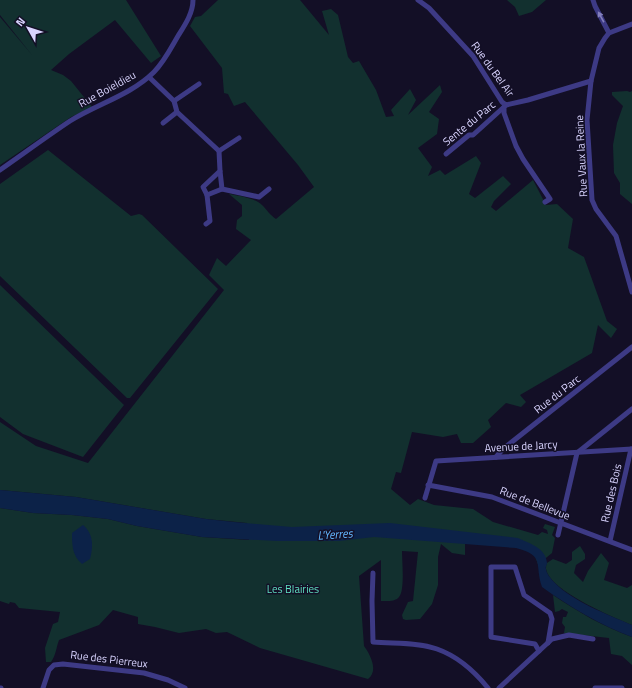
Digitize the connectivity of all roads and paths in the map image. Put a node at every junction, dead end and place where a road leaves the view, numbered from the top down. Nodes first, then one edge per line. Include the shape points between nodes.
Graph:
1 (193, 0) edge
2 (418, 0) edge
3 (593, 0) edge
4 (632, 24) edge
5 (609, 33) junction
6 (148, 77) junction
7 (591, 81) junction
8 (199, 84) dead end
9 (174, 101) junction
10 (505, 106) junction
11 (176, 112) junction
12 (162, 123) dead end
13 (239, 138) dead end
14 (219, 151) junction
15 (446, 154) dead end
16 (0, 170) edge
17 (220, 171) junction
18 (269, 188) dead end
19 (222, 189) junction
20 (207, 195) junction
21 (545, 202) dead end
22 (206, 224) dead end
23 (632, 292) edge
24 (632, 347) edge
25 (632, 409) edge
26 (632, 449) edge
27 (577, 452) junction
28 (496, 457) junction
29 (428, 485) junction
30 (425, 498) dead end
31 (561, 523) junction
32 (558, 535) dead end
33 (610, 542) junction
34 (632, 550) edge
35 (373, 573) dead end
36 (593, 639) dead end
37 (550, 641) junction
38 (539, 651) junction
39 (43, 688) edge
40 (185, 688) edge
41 (488, 688) edge
42 (499, 688) edge
43 (595, 688) edge
44 (622, 688) edge

1 - 6 street, Rue Boieldieu via 191,13 180,33 159,66
2 - 10 street, Rue du Bel Air via 433,12 472,56
5 -> 3 street
4 - 5 street
5 - 7 street, Rue Vaux la Reine via 599,48
6 - 9 street
6 - 16 street, Rue Boieldieu via 70,122
7 - 10 street, Rue du Bel Air
7 - 23 street, Rue Vaux la Reine via 588,120 592,200 616,236
8 - 9 street
9 - 11 street
10 - 15 street, Sente du Parc via 473,135 469,135
10 - 21 street via 504,113 519,152 550,199
11 - 12 street
11 - 14 street
13 - 14 street
14 - 17 street
17 - 19 street
17 - 20 street via 203,187
18 - 19 street via 259,197
19 - 20 street
20 - 22 street via 210,221
24 - 28 street, Rue du Parc
25 - 27 street
26 - 27 street, Avenue de Jarcy
26 - 33 street, Rue des Bois
27 - 28 street, Avenue de Jarcy
27 - 31 street
28 - 29 street, Avenue de Jarcy via 436,460
29 - 30 street
29 - 31 street, Rue de Bellevue via 492,497
31 - 32 street
31 - 33 street, Rue de Bellevue
33 - 34 street, Rue de Bellevue
35 - 41 street via 373,642 437,649 465,666
36 - 37 street via 569,635
37 - 38 street
37 - 38 street via 550,613 524,595 515,567 491,567 491,637 535,644
38 - 42 street
39 - 40 street, Rue des Pierreux via 49,670 54,665 63,664 144,673
43 - 44 street

